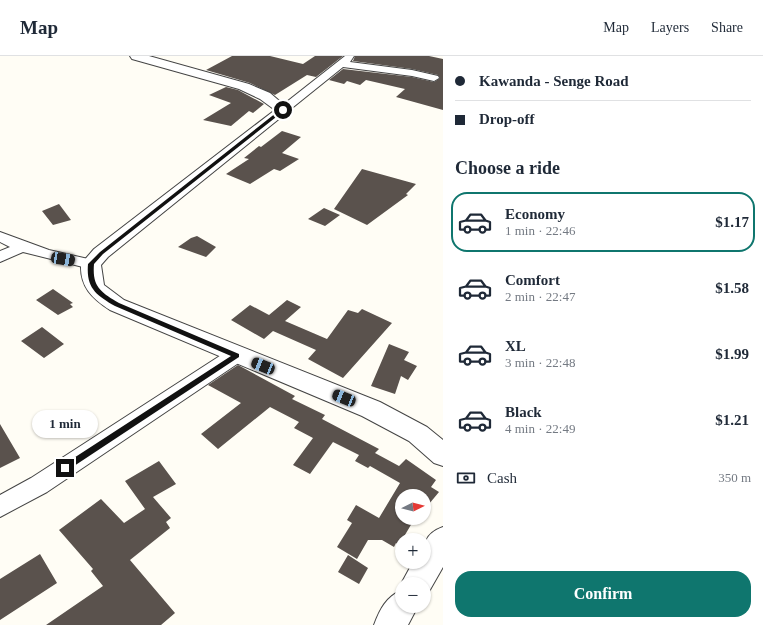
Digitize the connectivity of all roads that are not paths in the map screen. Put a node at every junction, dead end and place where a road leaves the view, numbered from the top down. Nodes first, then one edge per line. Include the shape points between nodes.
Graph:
1 (136, 56) edge
2 (351, 56) edge
3 (341, 64) junction
4 (434, 78) dead end
5 (283, 110) junction
6 (0, 236) edge
7 (21, 248) junction
8 (0, 257) edge
9 (91, 264) junction
10 (236, 355) junction
11 (443, 454) edge
12 (0, 507) edge
13 (443, 540) edge
14 (420, 577) edge
15 (398, 613) edge
16 (390, 625) edge

1 - 5 street via 242,85 275,101
2 - 3 street
3 - 4 street
3 - 5 street
5 - 9 street
6 - 7 street
7 - 8 street
7 - 9 street
9 - 10 street via 90,276 96,289 117,305
10 - 11 street via 371,409 418,434
10 - 12 street via 39,485
13 - 14 street
15 - 16 street

